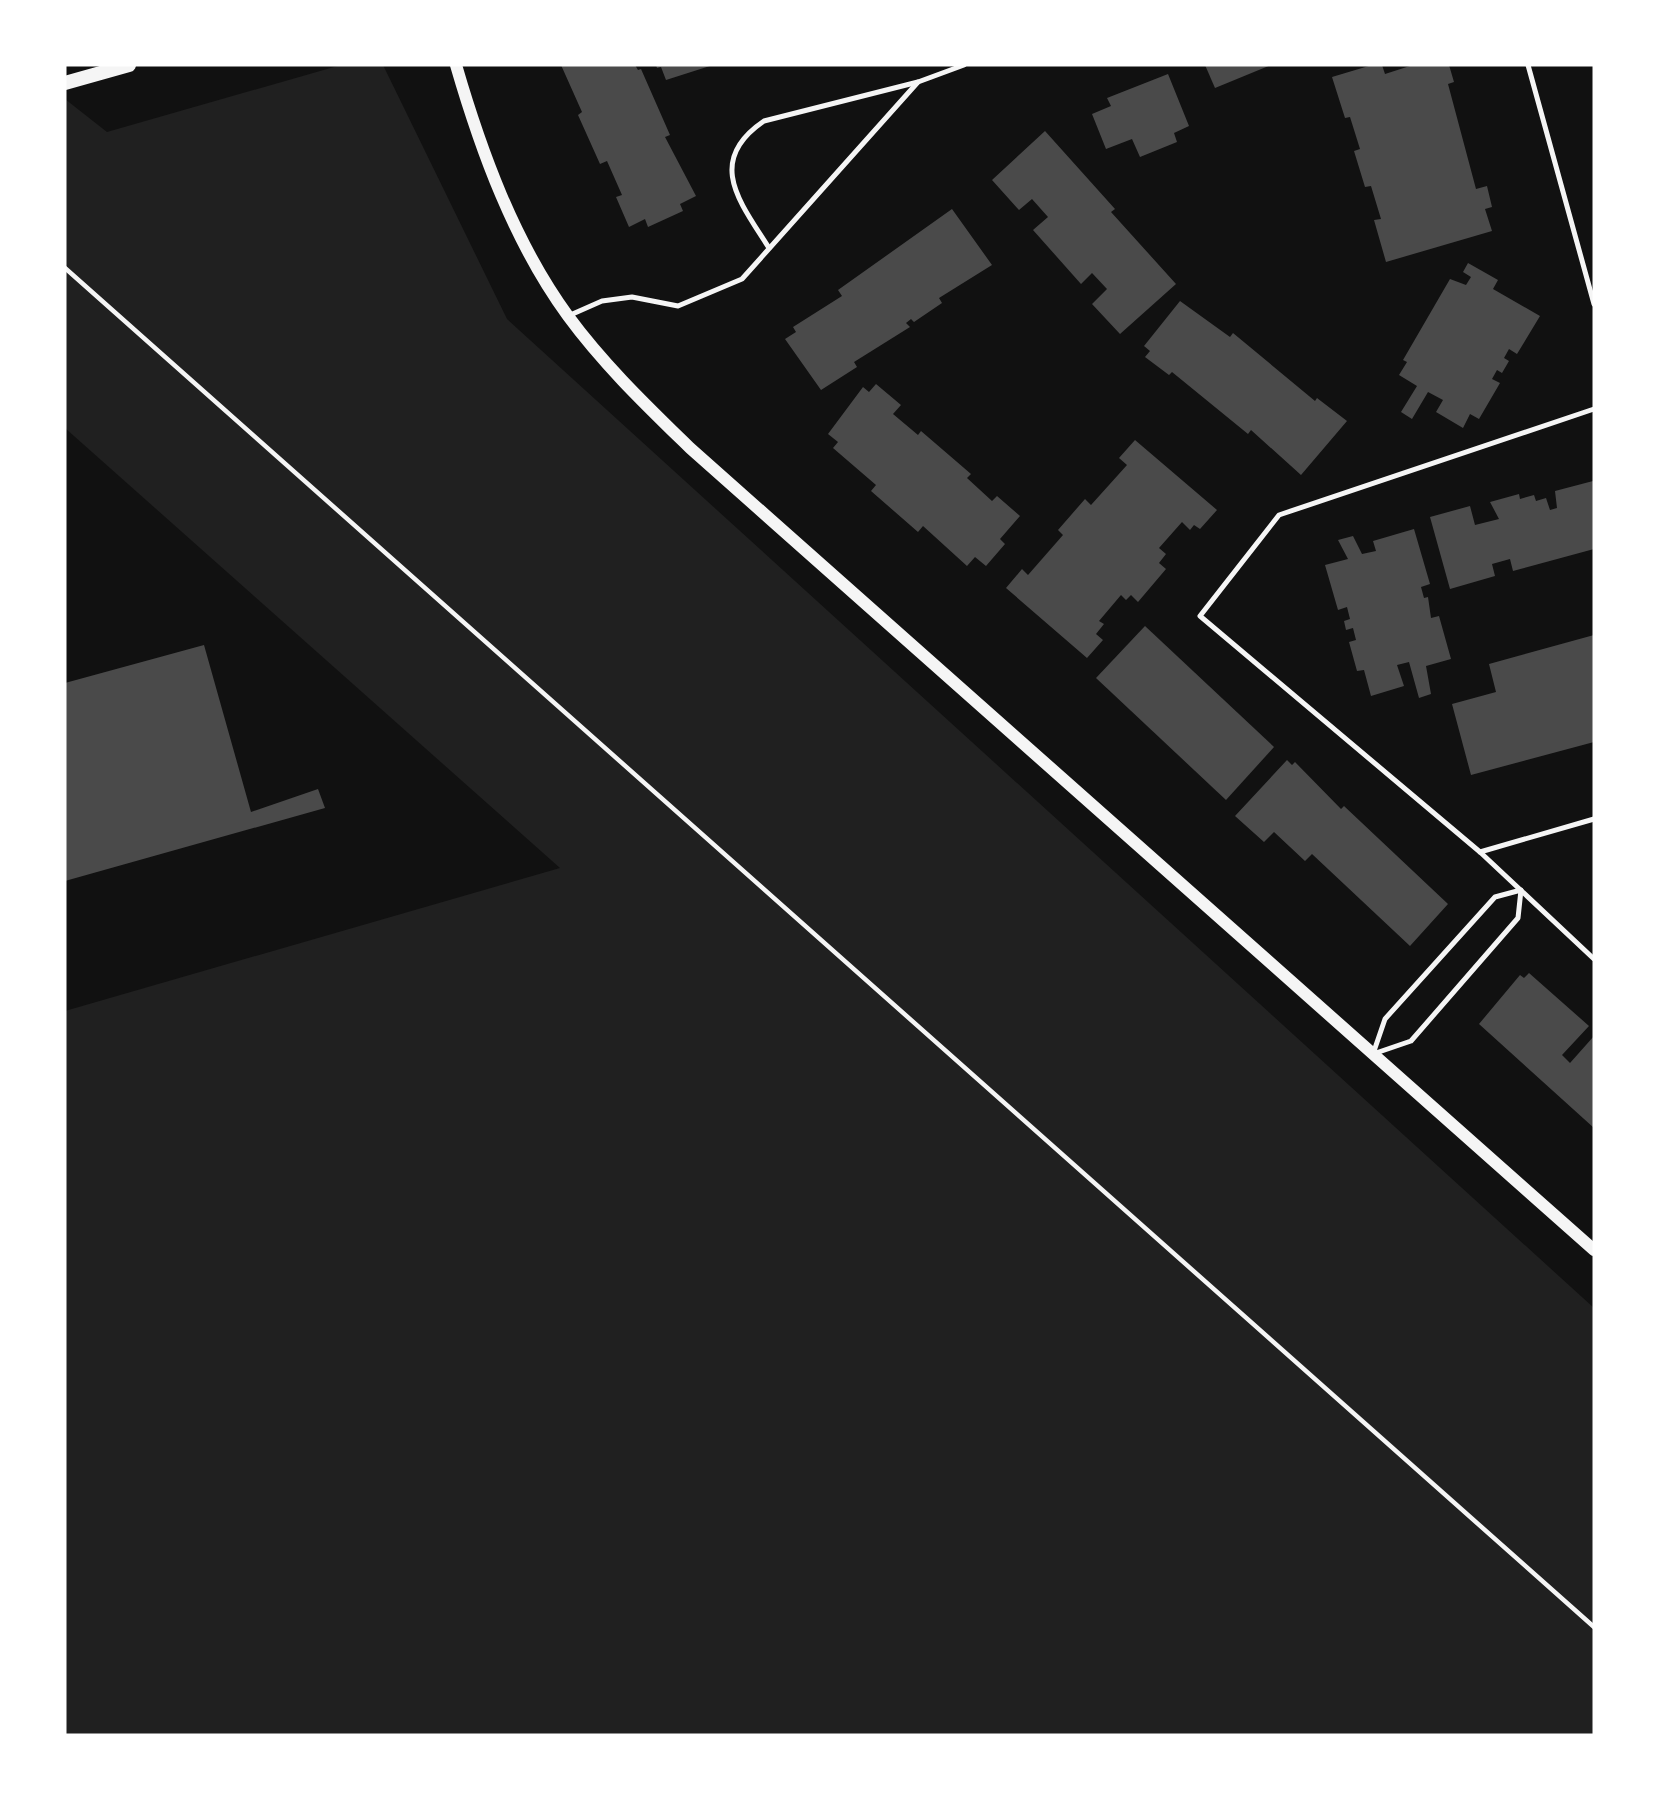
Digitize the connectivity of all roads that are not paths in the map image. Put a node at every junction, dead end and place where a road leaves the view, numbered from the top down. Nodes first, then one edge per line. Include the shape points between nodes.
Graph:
1 (129, 65) edge
2 (456, 65) edge
3 (964, 65) edge
4 (1528, 65) edge
5 (918, 82) junction
6 (65, 83) edge
7 (769, 248) junction
8 (1594, 304) edge
9 (568, 316) junction
10 (1594, 409) edge
11 (1594, 819) edge
12 (1480, 852) junction
13 (1521, 890) junction
14 (1594, 959) edge
15 (1373, 1054) junction
16 (1594, 1250) edge

1 - 6 main road
2 - 9 street via 502,197 538,270
3 - 5 lane
4 - 8 lane
5 - 7 lane
5 - 7 lane via 764,121 747,133 730,163 737,197
7 - 9 lane via 742,279 678,306 632,297 602,301
9 - 15 street via 621,381 690,448
10 - 12 lane via 1279,515 1200,616
11 - 12 lane
12 - 13 lane
13 - 14 lane
13 - 15 lane via 1495,897 1385,1019
13 - 15 lane via 1518,918 1410,1041
15 - 16 street

